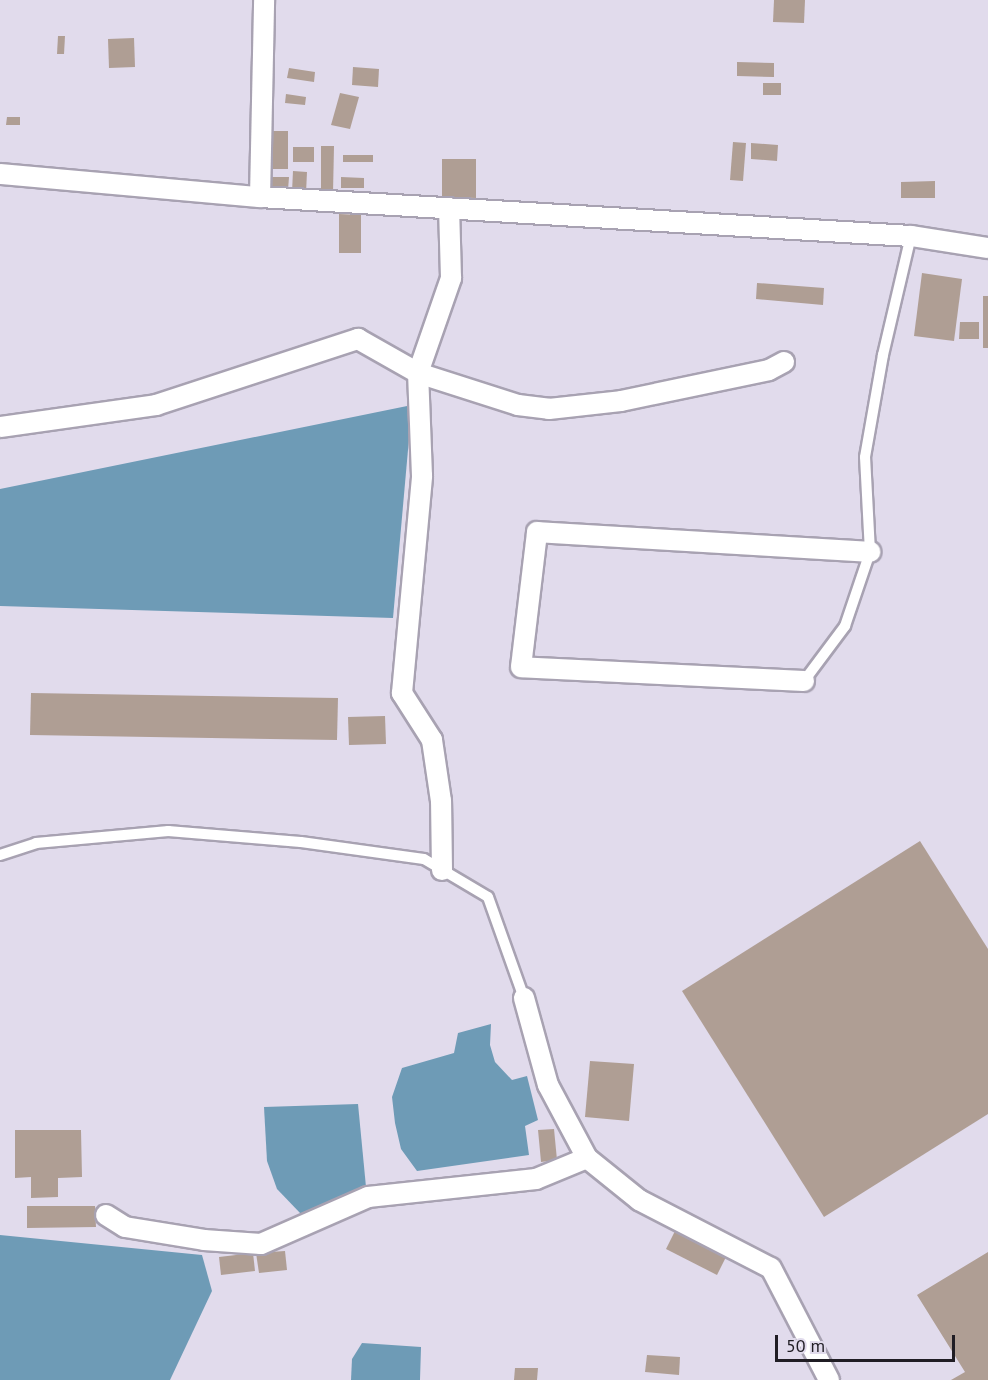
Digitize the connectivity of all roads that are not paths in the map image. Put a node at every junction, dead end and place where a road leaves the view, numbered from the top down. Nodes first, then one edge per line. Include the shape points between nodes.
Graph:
1 (264, 0) edge
2 (0, 174) edge
3 (260, 197) junction
4 (449, 208) junction
5 (911, 236) junction
6 (988, 248) edge
7 (784, 362) dead end
8 (418, 373) junction
9 (0, 427) edge
10 (870, 552) junction
11 (804, 681) joint
12 (0, 855) edge
13 (442, 870) junction
14 (524, 998) joint
15 (587, 1158) junction
16 (106, 1215) dead end
17 (829, 1380) edge

1 - 3 street
2 - 3 street
3 - 4 street
4 - 5 street
4 - 8 street via 451,278
5 - 6 street
5 - 10 lane via 883,355 865,458
7 - 8 street via 769,370 621,401 549,409 518,405
8 - 9 street via 358,339 156,405
8 - 13 street via 422,476 402,693 432,740 441,801
10 - 11 lane via 845,626
10 - 11 street via 537,532 521,667
12 - 13 lane via 36,843 168,831 301,842 412,858
13 - 14 lane via 488,897
14 - 15 street via 548,1085
15 - 16 street via 536,1179 368,1197 261,1244 204,1240 125,1227
15 - 17 street via 639,1200 771,1268

